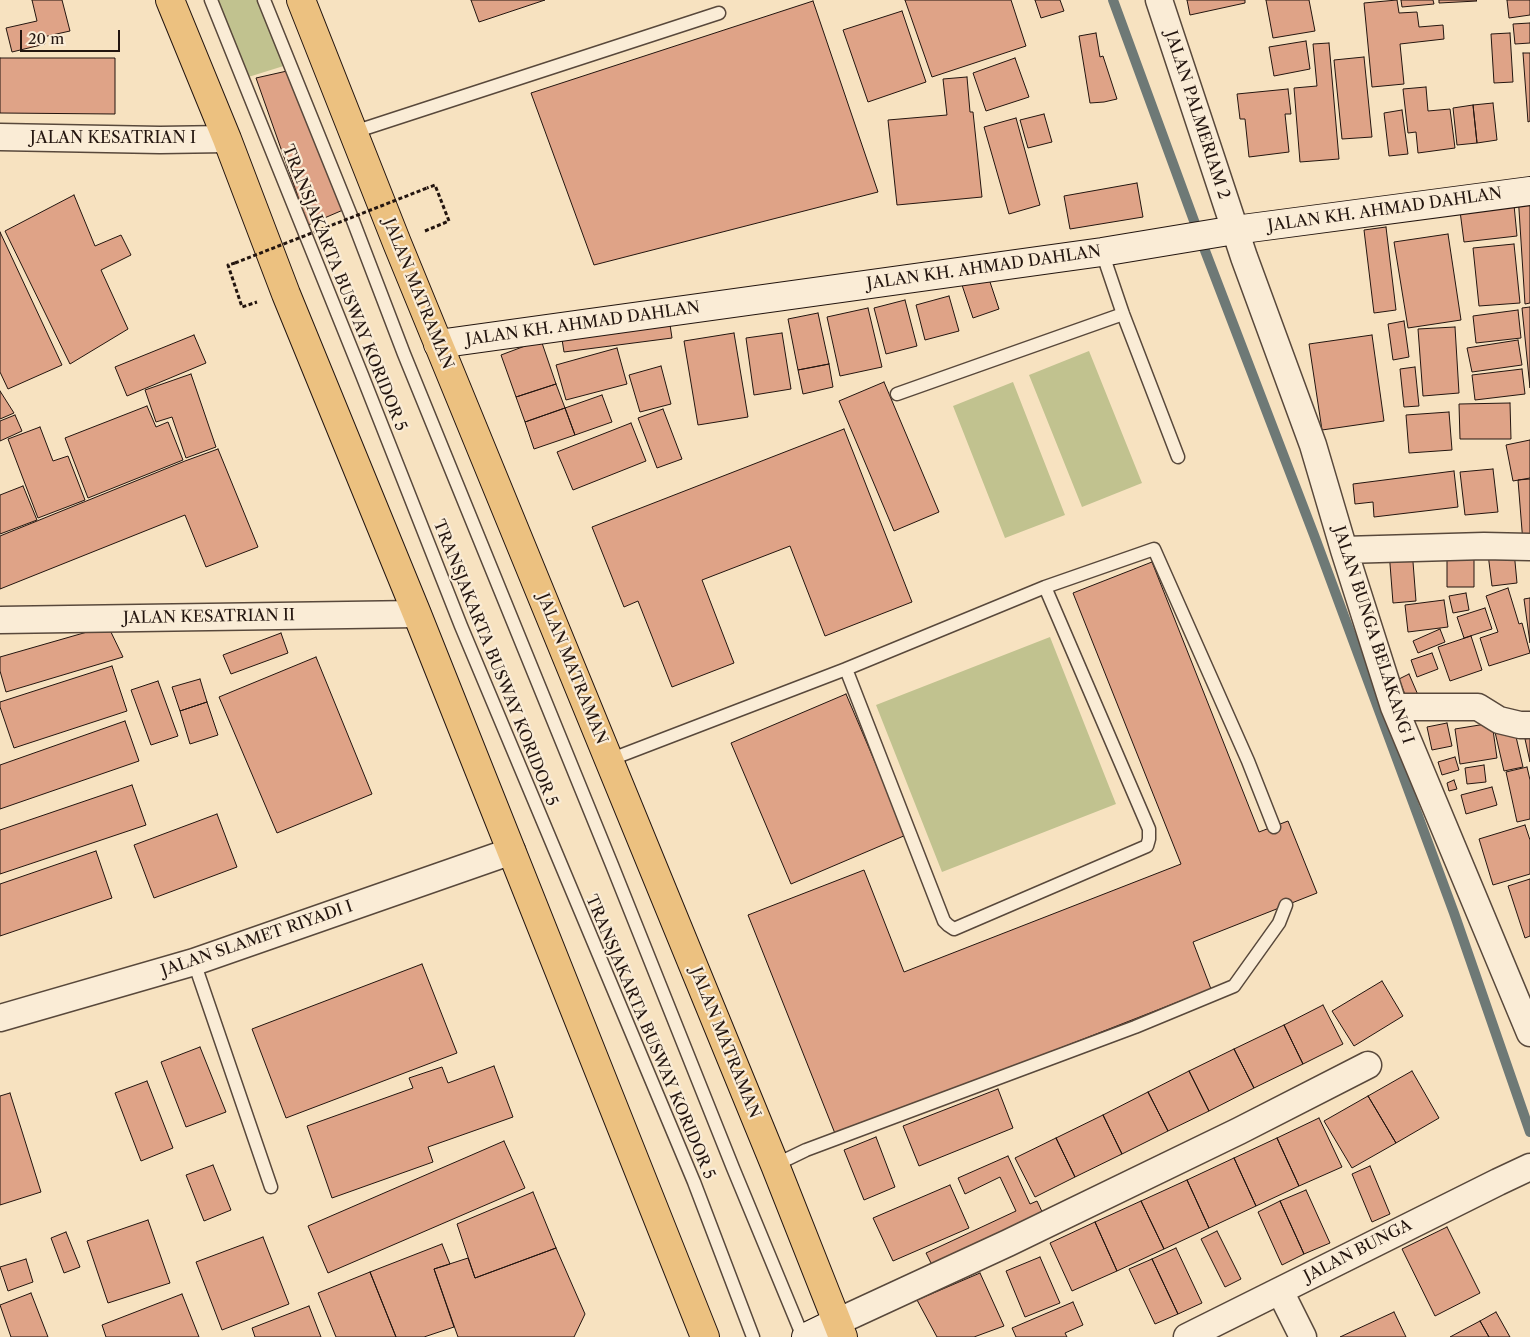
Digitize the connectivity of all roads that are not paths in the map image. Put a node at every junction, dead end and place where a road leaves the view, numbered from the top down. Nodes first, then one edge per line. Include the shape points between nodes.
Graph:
1 (170, 0) edge
2 (211, 0) edge
3 (264, 0) edge
4 (301, 0) edge
5 (1159, 0) edge
6 (719, 13) dead end
7 (354, 132) junction
8 (0, 137) edge
9 (227, 139) junction
10 (1530, 191) edge
11 (1228, 232) junction
12 (1102, 252) junction
13 (1123, 314) junction
14 (438, 344) junction
15 (897, 394) dead end
16 (1178, 457) dead end
17 (1530, 547) edge
18 (1344, 550) junction
19 (1045, 587) junction
20 (417, 614) junction
21 (0, 620) edge
22 (846, 669) junction
23 (1394, 707) junction
24 (1530, 725) edge
25 (610, 760) junction
26 (1274, 826) dead end
27 (512, 852) junction
28 (1286, 905) dead end
29 (194, 962) junction
30 (0, 1018) edge
31 (1530, 1033) edge
32 (1368, 1065) dead end
33 (775, 1165) junction
34 (1530, 1167) edge
35 (271, 1187) dead end
36 (1280, 1290) junction
37 (840, 1330) edge
38 (705, 1337) edge
39 (753, 1337) edge
40 (805, 1337) edge
41 (1187, 1337) edge
42 (1303, 1337) edge

1 - 9 main road
2 - 39 lane, TRANSJAKARTA BUSWAY KORIDOR 5 via 461,626 694,1182
3 - 40 lane, TRANSJAKARTA BUSWAY KORIDOR 5 via 733,1168
4 - 7 main road, JALAN MATRAMAN
5 - 11 street, JALAN PALMERIAM 2
6 - 7 lane
7 - 14 main road, JALAN MATRAMAN
8 - 9 street, JALAN KESATRIAN I
9 - 20 main road via 286,294
10 - 11 street, JALAN KH. AHMAD DAHLAN
11 - 12 street, JALAN KH. AHMAD DAHLAN
11 - 18 street, JALAN BUNGA BELAKANG I via 1313,445
12 - 13 lane
12 - 14 street, JALAN KH. AHMAD DAHLAN
13 - 15 lane
13 - 16 lane
14 - 25 main road, JALAN MATRAMAN
17 - 18 street
18 - 23 street, JALAN BUNGA BELAKANG I
19 - 22 lane
19 - 22 lane via 1149,829 1149,839 1147,846 954,929 944,921
19 - 26 lane via 1154,549
20 - 21 street, JALAN KESATRIAN II
20 - 27 main road
22 - 25 lane
23 - 24 street via 1478,707 1499,720 1520,726
23 - 31 street, JALAN BUNGA BELAKANG I
25 - 33 main road, JALAN MATRAMAN
27 - 29 street, JALAN SLAMET RIYADI I
27 - 38 main road
28 - 33 lane via 1279,922 1234,986 1135,1027 806,1150
29 - 30 street, JALAN SLAMET RIYADI I
29 - 35 lane
32 - 37 street
33 - 37 main road, JALAN MATRAMAN
34 - 36 street, JALAN BUNGA
36 - 41 street, JALAN BUNGA
36 - 42 street
37 - 40 street

